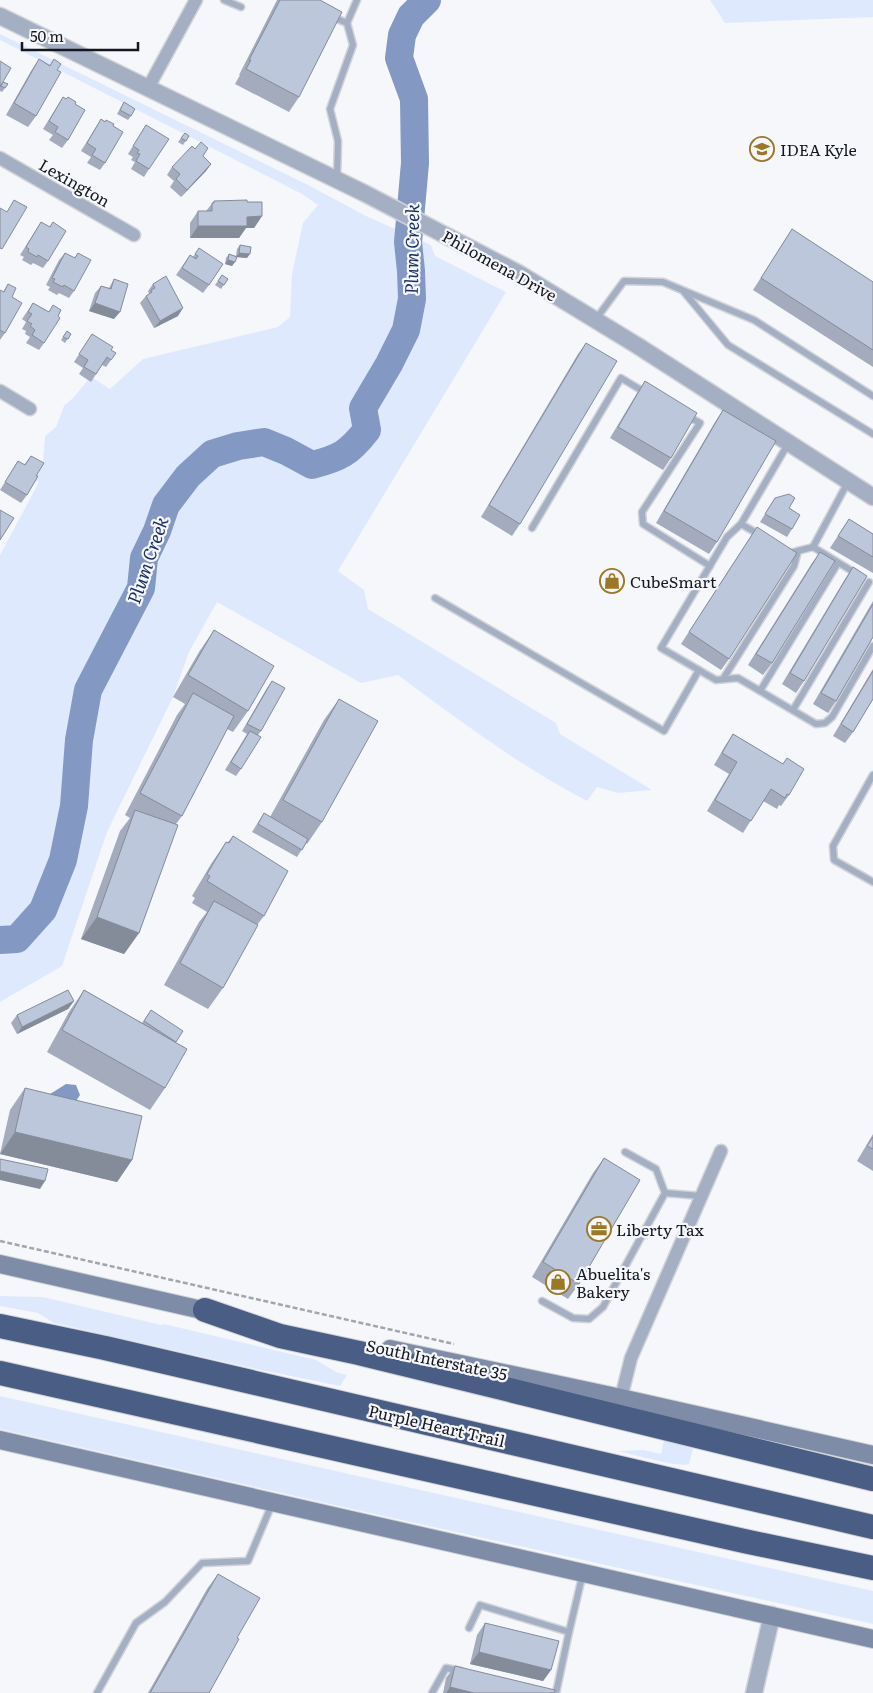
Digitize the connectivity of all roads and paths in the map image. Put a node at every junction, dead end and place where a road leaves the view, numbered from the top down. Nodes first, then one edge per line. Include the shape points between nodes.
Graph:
1 (196, 0) edge
2 (224, 0) edge
3 (357, 0) edge
4 (241, 7) dead end
5 (321, 12) edge
6 (0, 16) edge
7 (347, 23) junction
8 (148, 88) junction
9 (0, 158) edge
10 (336, 180) junction
11 (134, 235) dead end
12 (684, 291) junction
13 (595, 320) junction
14 (0, 391) edge
15 (652, 396) edge
16 (873, 396) edge
17 (30, 408) dead end
18 (684, 414) edge
19 (873, 434) edge
20 (789, 443) junction
21 (848, 481) junction
22 (873, 497) edge
23 (741, 524) junction
24 (532, 528) dead end
25 (766, 539) edge
26 (813, 547) junction
27 (782, 548) edge
28 (798, 551) junction
29 (838, 563) junction
30 (710, 566) junction
31 (871, 583) edge
32 (434, 598) dead end
33 (873, 646) edge
34 (699, 670) junction
35 (724, 679) junction
36 (760, 691) junction
37 (793, 710) junction
38 (873, 775) edge
39 (873, 881) edge
40 (720, 1151) dead end
41 (625, 1152) dead end
42 (665, 1193) junction
43 (701, 1196) junction
44 (0, 1241) edge
45 (0, 1264) edge
46 (542, 1301) dead end
47 (204, 1310) junction
48 (0, 1326) edge
49 (456, 1345) dead end
50 (0, 1373) edge
51 (621, 1398) junction
52 (0, 1440) edge
53 (873, 1455) edge
54 (873, 1479) edge
55 (272, 1502) junction
56 (873, 1527) edge
57 (873, 1568) edge
58 (583, 1572) junction
59 (772, 1615) junction
60 (469, 1628) dead end
61 (569, 1632) junction
62 (873, 1639) edge
63 (465, 1672) edge
64 (97, 1693) edge
65 (432, 1693) edge
66 (556, 1693) edge
67 (754, 1693) edge

1 - 8 street
2 - 4 lane
3 - 7 lane
5 - 7 lane
6 - 8 street, Philomena Drive
7 - 10 lane via 353,45 330,109 338,141
8 - 10 street, Philomena Drive
9 - 11 street, Lexington
10 - 13 street, Philomena Drive via 520,274
12 - 13 lane via 664,282 624,281
12 - 16 lane via 754,320
12 - 19 lane via 728,345
13 - 20 street, Philomena Drive
14 - 17 street
15 - 24 lane via 621,378
18 - 30 lane via 700,423 642,512 643,524
20 - 21 street, Philomena Drive
20 - 23 lane
21 - 22 street, Philomena Drive
21 - 26 lane
23 - 25 lane
23 - 30 lane via 727,537
26 - 28 lane
26 - 29 lane
27 - 28 lane via 790,553
28 - 35 lane via 794,566
29 - 31 lane
29 - 36 lane
30 - 34 lane via 661,648
31 - 37 lane
32 - 34 lane via 664,731
33 - 37 lane via 832,717 825,723 816,724
34 - 35 lane via 716,680
35 - 36 lane via 738,678
36 - 37 lane
38 - 39 lane via 833,846 834,860
40 - 43 street
41 - 42 lane via 656,1169
42 - 43 lane
42 - 46 lane via 603,1307 589,1318 573,1318
43 - 51 street via 631,1358
44 - 49 path
45 - 47 main road, South Interstate 35
47 - 51 main road, South Interstate 35
47 - 54 highway via 280,1336
48 - 56 highway, Purple Heart Trail
50 - 57 highway
51 - 53 main road, South Interstate 35
52 - 55 main road
55 - 58 main road
55 - 64 lane via 248,1561 202,1563 165,1602 136,1623
58 - 59 main road
58 - 61 lane
59 - 62 main road
59 - 67 street
60 - 61 lane via 480,1605
61 - 66 lane
63 - 65 lane via 446,1668

